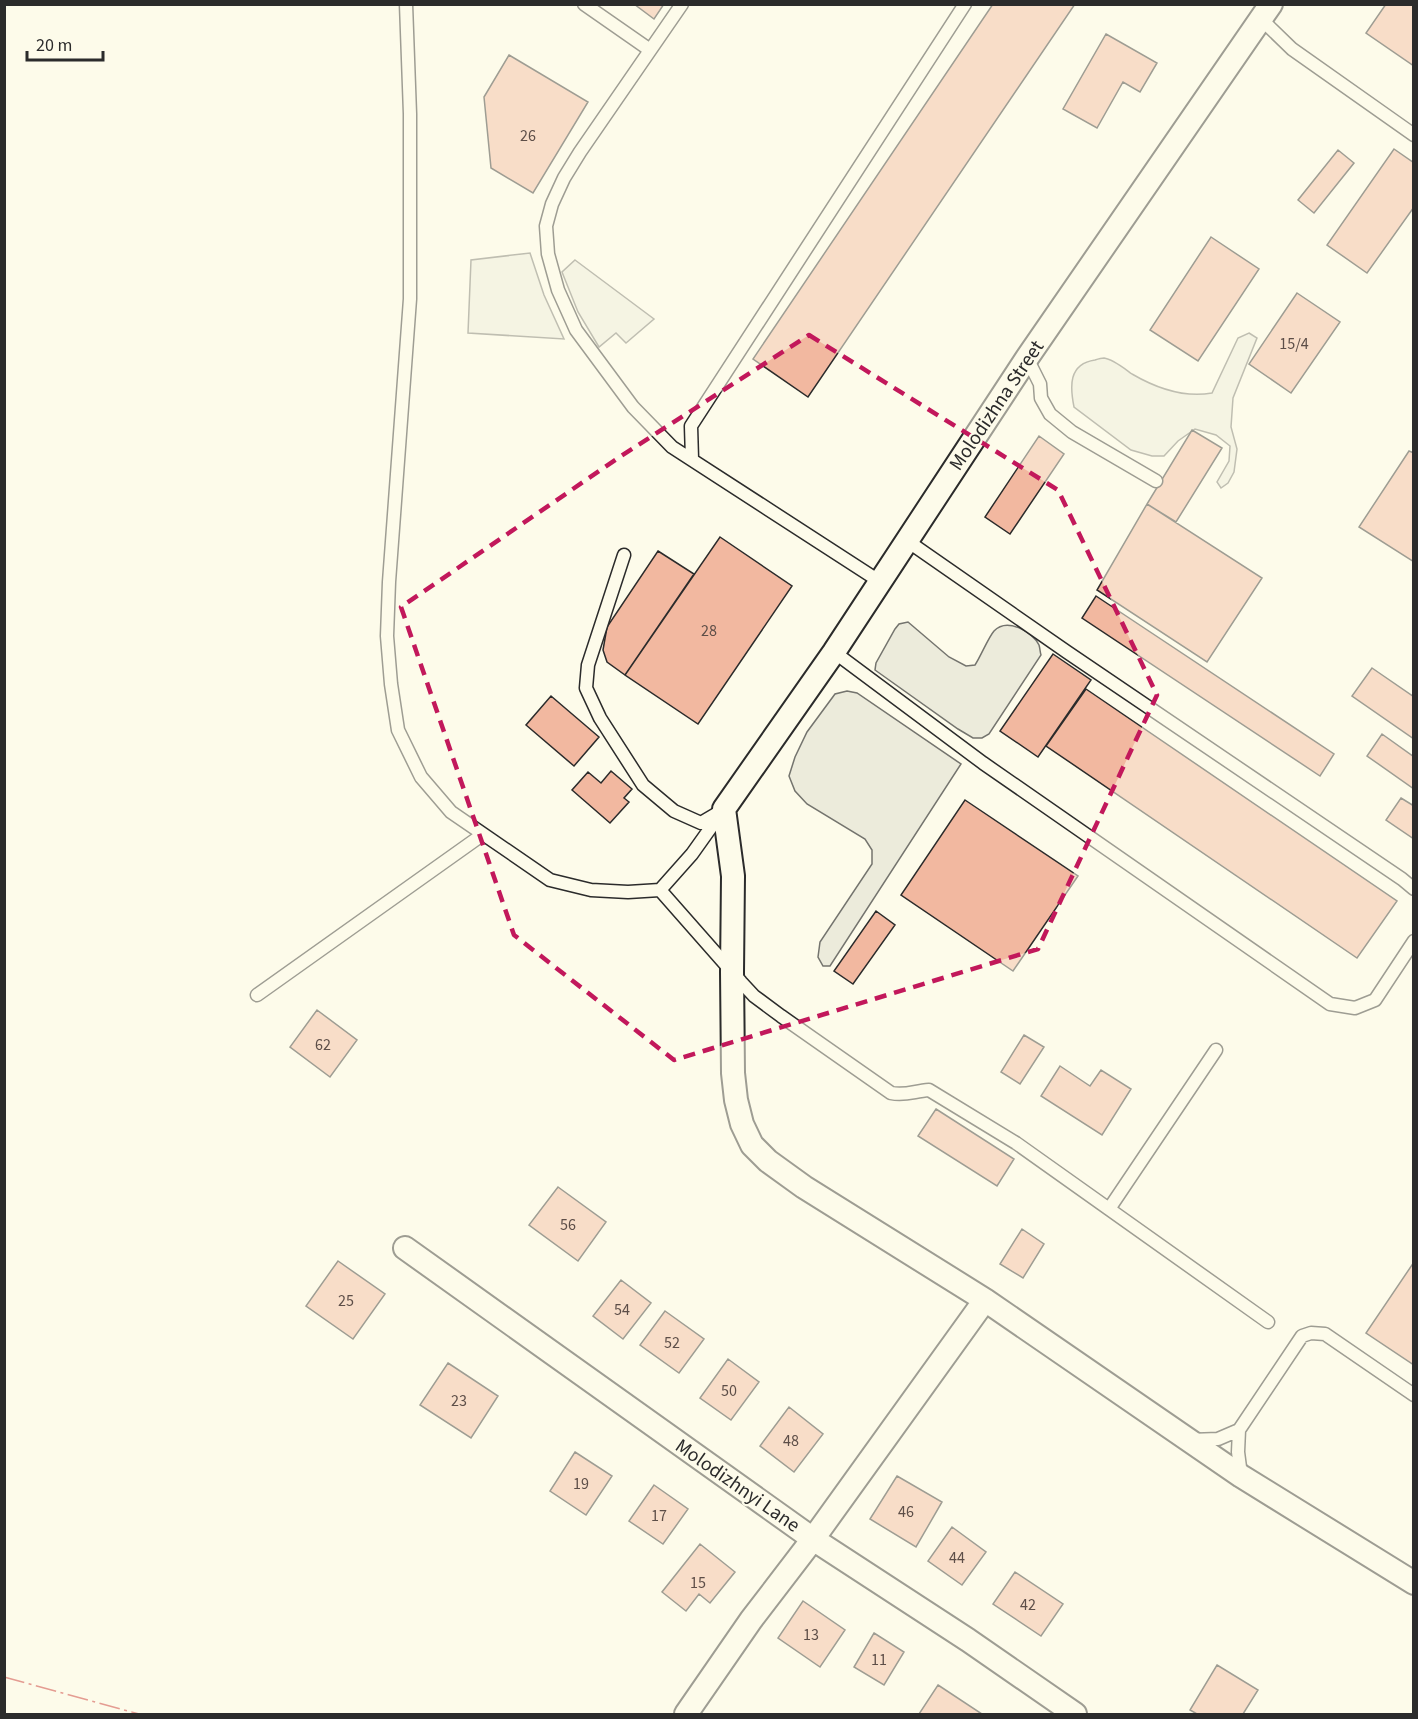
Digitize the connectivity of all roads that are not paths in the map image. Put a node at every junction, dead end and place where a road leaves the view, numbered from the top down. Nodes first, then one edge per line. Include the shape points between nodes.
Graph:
1 (406, 4) edge
2 (584, 4) edge
3 (682, 4) edge
4 (965, 4) edge
5 (1266, 12) edge
6 (650, 50) junction
7 (1413, 135) edge
8 (1027, 358) junction
9 (692, 459) junction
10 (1156, 481) dead end
11 (906, 540) junction
12 (624, 555) dead end
13 (879, 581) junction
14 (834, 652) junction
15 (724, 809) junction
16 (482, 835) junction
17 (1413, 889) edge
18 (660, 890) junction
19 (1413, 940) edge
20 (732, 972) junction
21 (257, 995) dead end
22 (1216, 1050) dead end
23 (1109, 1209) junction
24 (405, 1248) dead end
25 (985, 1300) junction
26 (1268, 1322) dead end
27 (1413, 1395) edge
28 (1239, 1430) junction
29 (1187, 1440) junction
30 (1241, 1476) junction
31 (813, 1539) junction
32 (1413, 1583) edge
33 (687, 1714) edge
34 (1075, 1714) edge

1 - 16 lane via 410,299 389,582 387,636 391,684 398,730 420,777 451,812
2 - 6 lane
3 - 6 lane
4 - 9 lane via 691,426
5 - 7 lane via 1292,49
5 - 8 street, Molodizhna Street
6 - 9 lane via 564,178 546,226 548,254 558,290 576,330 633,407 672,447
8 - 10 lane via 1050,414 1072,432
8 - 11 street, Molodizhna Street
9 - 13 lane
11 - 13 street, Molodizhna Street
11 - 17 lane
12 - 15 lane via 588,665 586,688 600,718 644,785 674,811 701,823
13 - 14 street, Molodizhna Street
14 - 15 street, Molodizhna Street
14 - 19 lane via 983,763 1330,1004 1355,1008 1375,1000
15 - 18 lane
15 - 20 street via 734,876
16 - 18 lane via 550,880 591,890
16 - 21 lane
18 - 20 lane
20 - 23 lane via 754,996 891,1093 929,1090 1016,1143
20 - 25 street via 736,1100 752,1145 804,1187
22 - 23 lane
23 - 26 lane
24 - 31 street, Molodizhnyi Lane
25 - 29 street
25 - 31 street
27 - 28 lane via 1325,1334 1311,1333 1302,1336
28 - 29 lane via 1218,1439
28 - 30 lane
29 - 30 street
30 - 32 street
31 - 33 street
31 - 34 street, Molodizhnyi Lane

